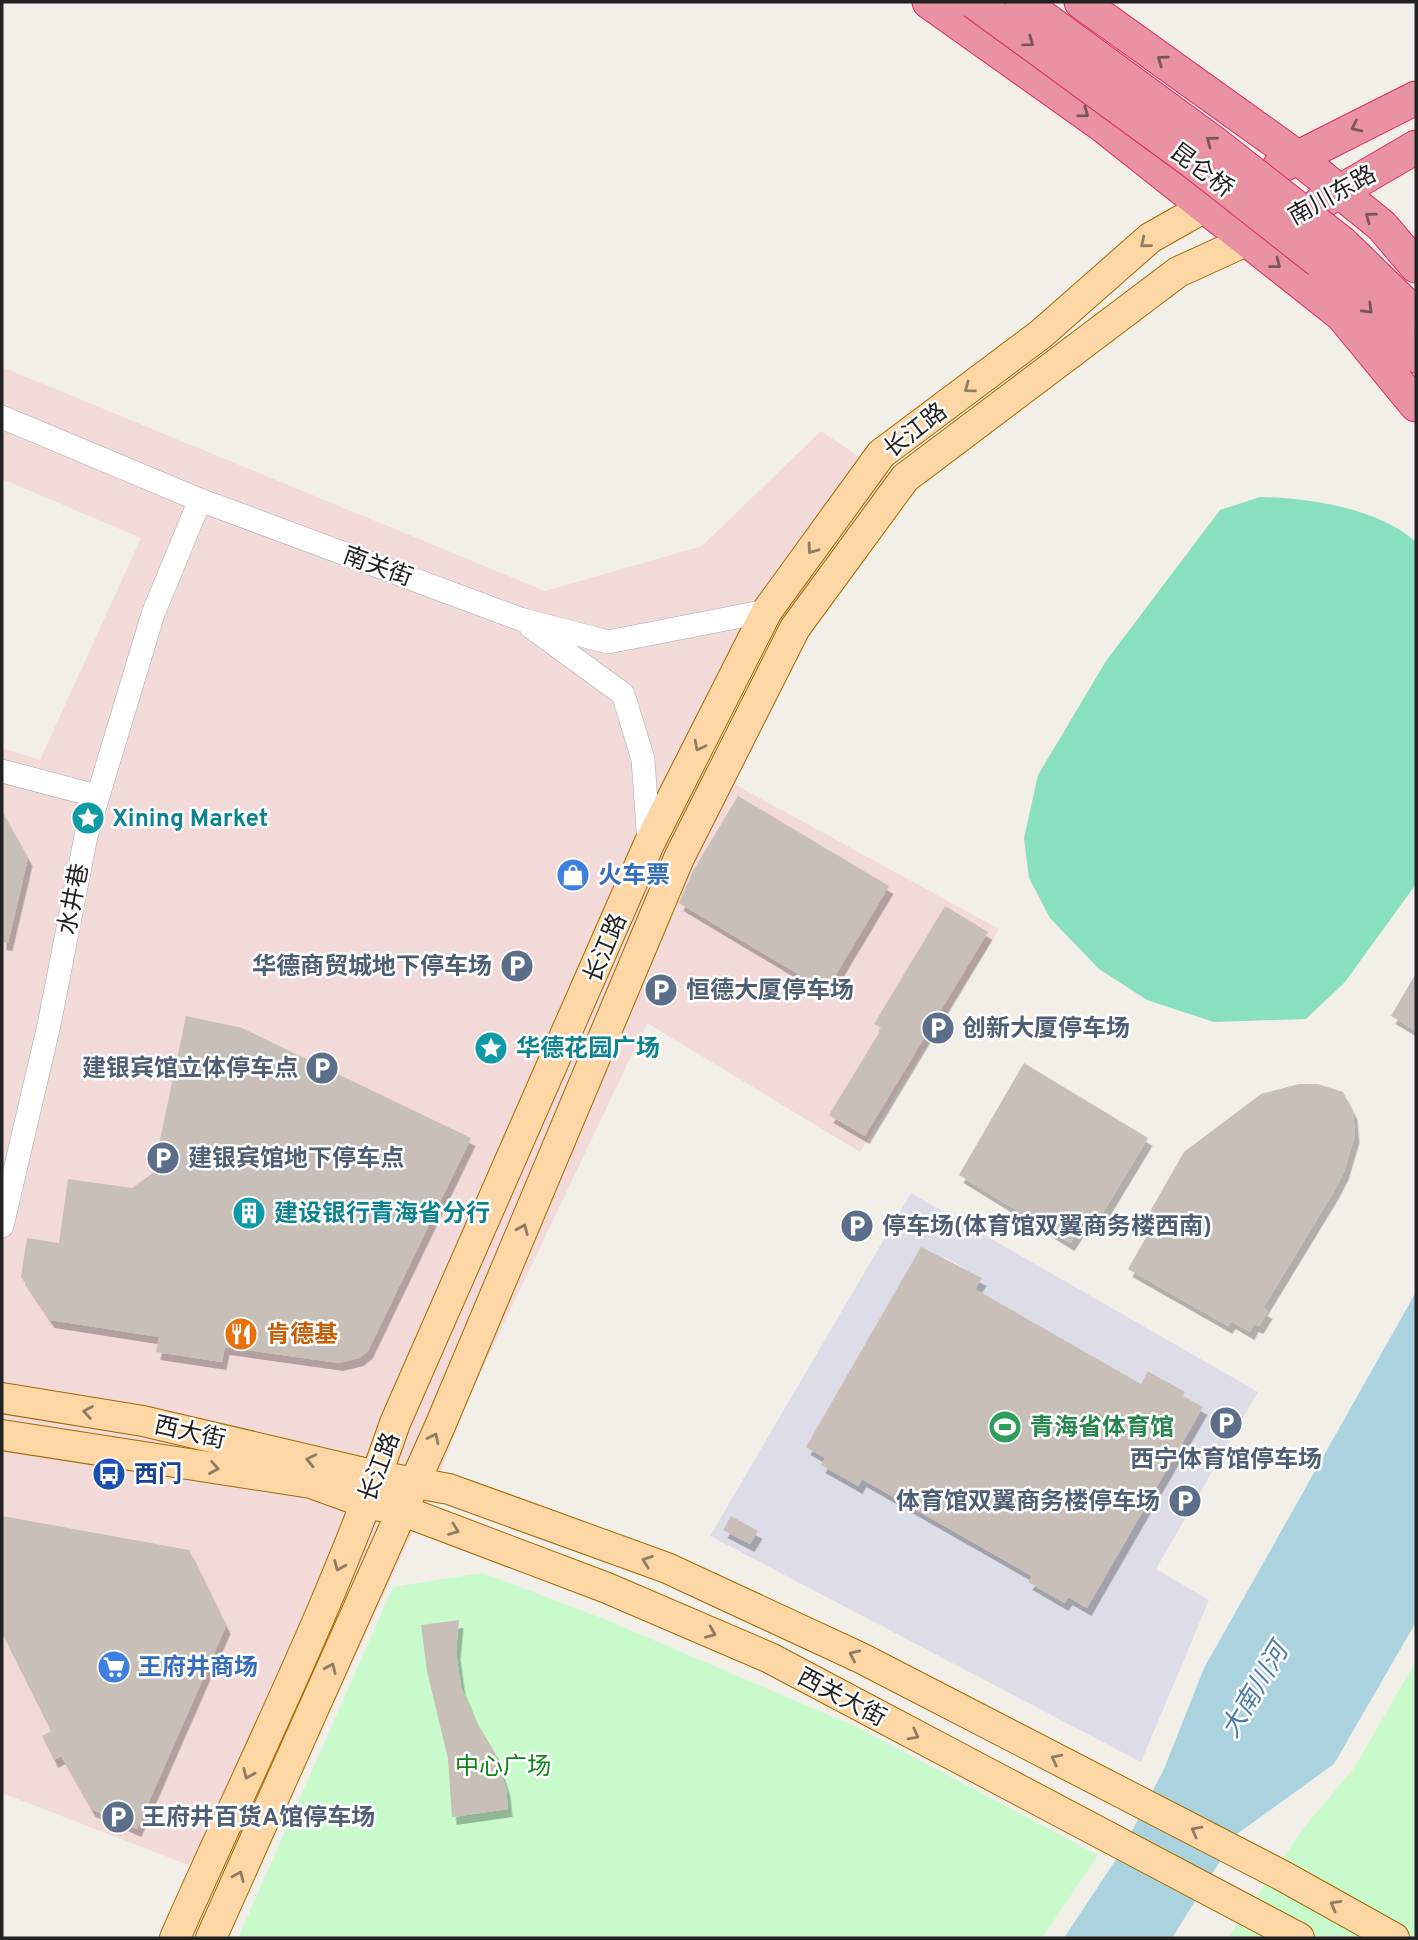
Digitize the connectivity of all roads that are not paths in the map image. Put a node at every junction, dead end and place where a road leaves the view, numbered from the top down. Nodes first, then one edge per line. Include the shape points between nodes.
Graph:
1 (929, 2) edge
2 (974, 2) edge
3 (1022, 2) edge
4 (1081, 2) edge
5 (1416, 98) edge
6 (1416, 147) edge
7 (1297, 157) junction
8 (1339, 193) junction
9 (1203, 208) junction
10 (1246, 241) junction
11 (1416, 266) edge
12 (1416, 315) edge
13 (1416, 356) edge
14 (1416, 405) edge
15 (2, 418) edge
16 (200, 500) junction
17 (767, 611) junction
18 (520, 619) junction
19 (2, 771) edge
20 (97, 796) junction
21 (649, 844) junction
22 (2, 1226) edge
23 (2, 1398) edge
24 (2, 1435) edge
25 (377, 1476) junction
26 (413, 1482) junction
27 (366, 1503) junction
28 (401, 1510) junction
29 (175, 1938) edge
30 (211, 1938) edge
31 (1299, 1938) edge
32 (1394, 1938) edge

1 -> 9 highway via 1102,125
2 -> 13 highway, 昆仑桥, bridge via 1193,162 1319,261
12 -> 3 highway, 昆仑桥, bridge via 1342,243
7 -> 4 highway
5 -> 7 highway, 南川东路
6 - 8 highway, 南川东路
7 - 8 highway
7 - 9 highway, 长江路
8 - 10 highway, 南川东路
11 -> 8 highway via 1382,226
9 - 10 highway
9 -> 17 main road, 长江路 via 1150,238 1041,334 881,454
10 -> 14 highway via 1342,315
26 -> 10 main road, 长江路 via 679,858 795,628 905,478 1178,272
15 - 16 street, 南关街
16 - 18 street, 南关街
16 - 20 street, 水井巷 via 153,614
17 - 18 street, 南关街 via 608,642
17 -> 21 main road, 长江路
18 - 21 street via 623,694 643,759
19 - 20 street
20 - 22 street, 水井巷
21 - 25 main road, 长江路 via 395,1423
25 -> 23 main road, 西大街 via 143,1421
24 -> 27 main road, 西大街 via 311,1483
25 - 26 main road, 西大街
25 - 27 main road, 长江路
26 - 28 main road, 长江路
32 -> 26 main road, 西大街 via 861,1658 667,1568 449,1489
27 - 28 main road, 西关大街
27 -> 29 main road, 长江路
30 -> 28 main road, 长江路
28 -> 31 main road, 西关大街 via 607,1588 769,1658

